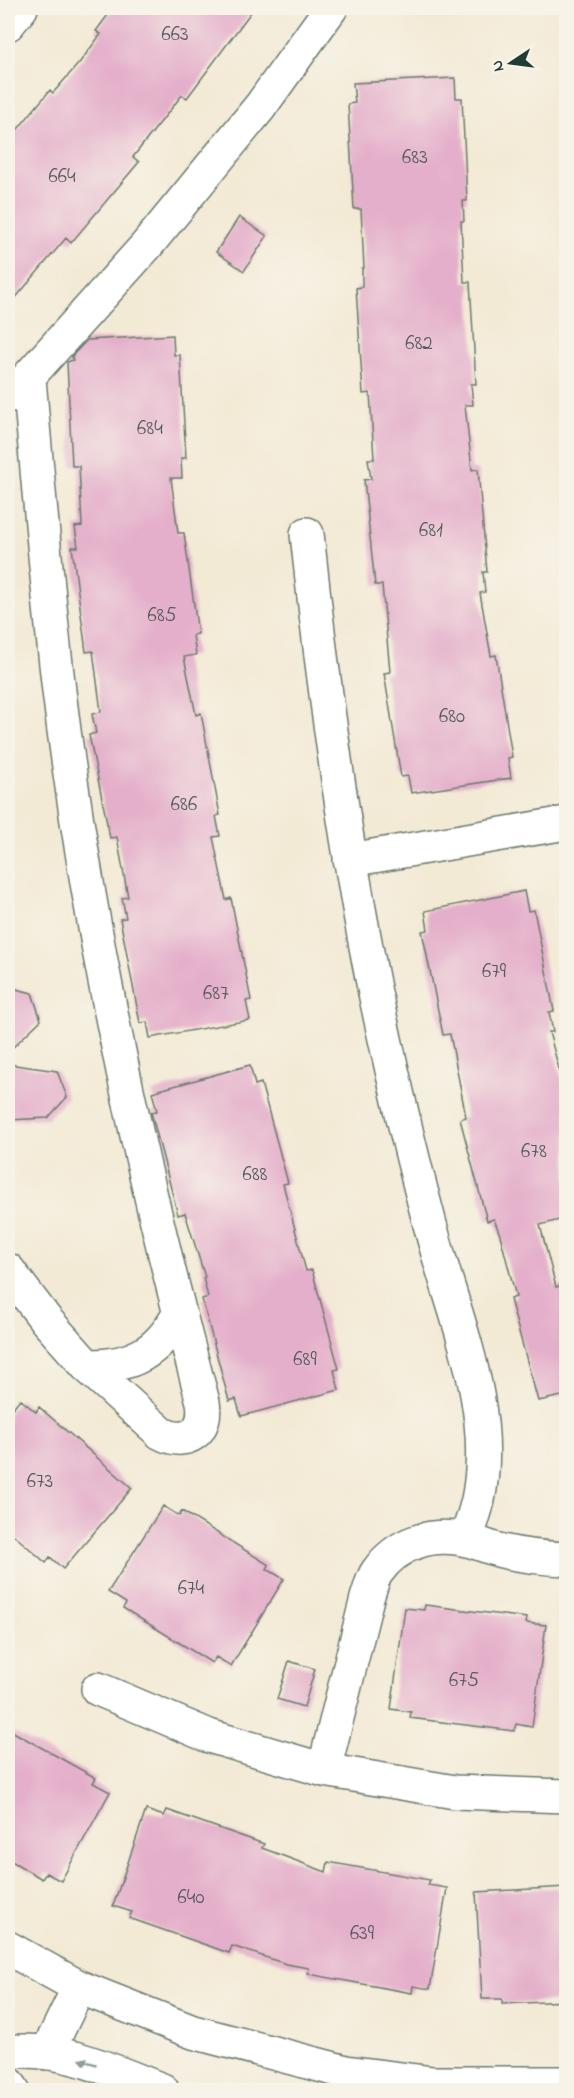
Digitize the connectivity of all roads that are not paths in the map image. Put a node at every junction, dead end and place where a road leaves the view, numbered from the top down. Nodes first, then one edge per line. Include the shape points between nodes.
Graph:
1 (21, 8) edge
2 (331, 8) edge
3 (8, 24) edge
4 (18, 389) edge
5 (307, 534) dead end
6 (567, 823) edge
7 (350, 860) junction
8 (8, 1270) edge
9 (179, 1314) junction
10 (87, 1366) junction
11 (466, 1540) junction
12 (567, 1559) edge
13 (98, 1689) dead end
14 (324, 1770) junction
15 (567, 1796) edge
16 (8, 1948) edge
17 (79, 1988) junction
18 (8, 2052) edge
19 (47, 2053) junction
20 (8, 2083) edge
21 (567, 2083) edge
22 (13, 2091) edge
23 (162, 2091) edge

1 - 3 street
2 - 4 street via 260,107 162,227
4 - 9 street via 82,849 142,1160
5 - 7 street
6 - 7 street
7 - 11 street via 403,1116 480,1411 483,1456 478,1500
8 - 10 street
9 - 10 street via 158,1345 142,1356 124,1363
9 - 10 street via 205,1412 198,1431 189,1437 170,1438 161,1433
11 - 12 street via 503,1551
11 - 14 street via 440,1536 415,1541 393,1554 376,1574
13 - 14 street via 209,1736
14 - 15 street via 455,1792
16 - 17 street
17 - 19 street
17 - 21 street via 193,2032 346,2072 433,2083
18 - 19 street
23 -> 19 street via 87,2061
20 - 22 street

